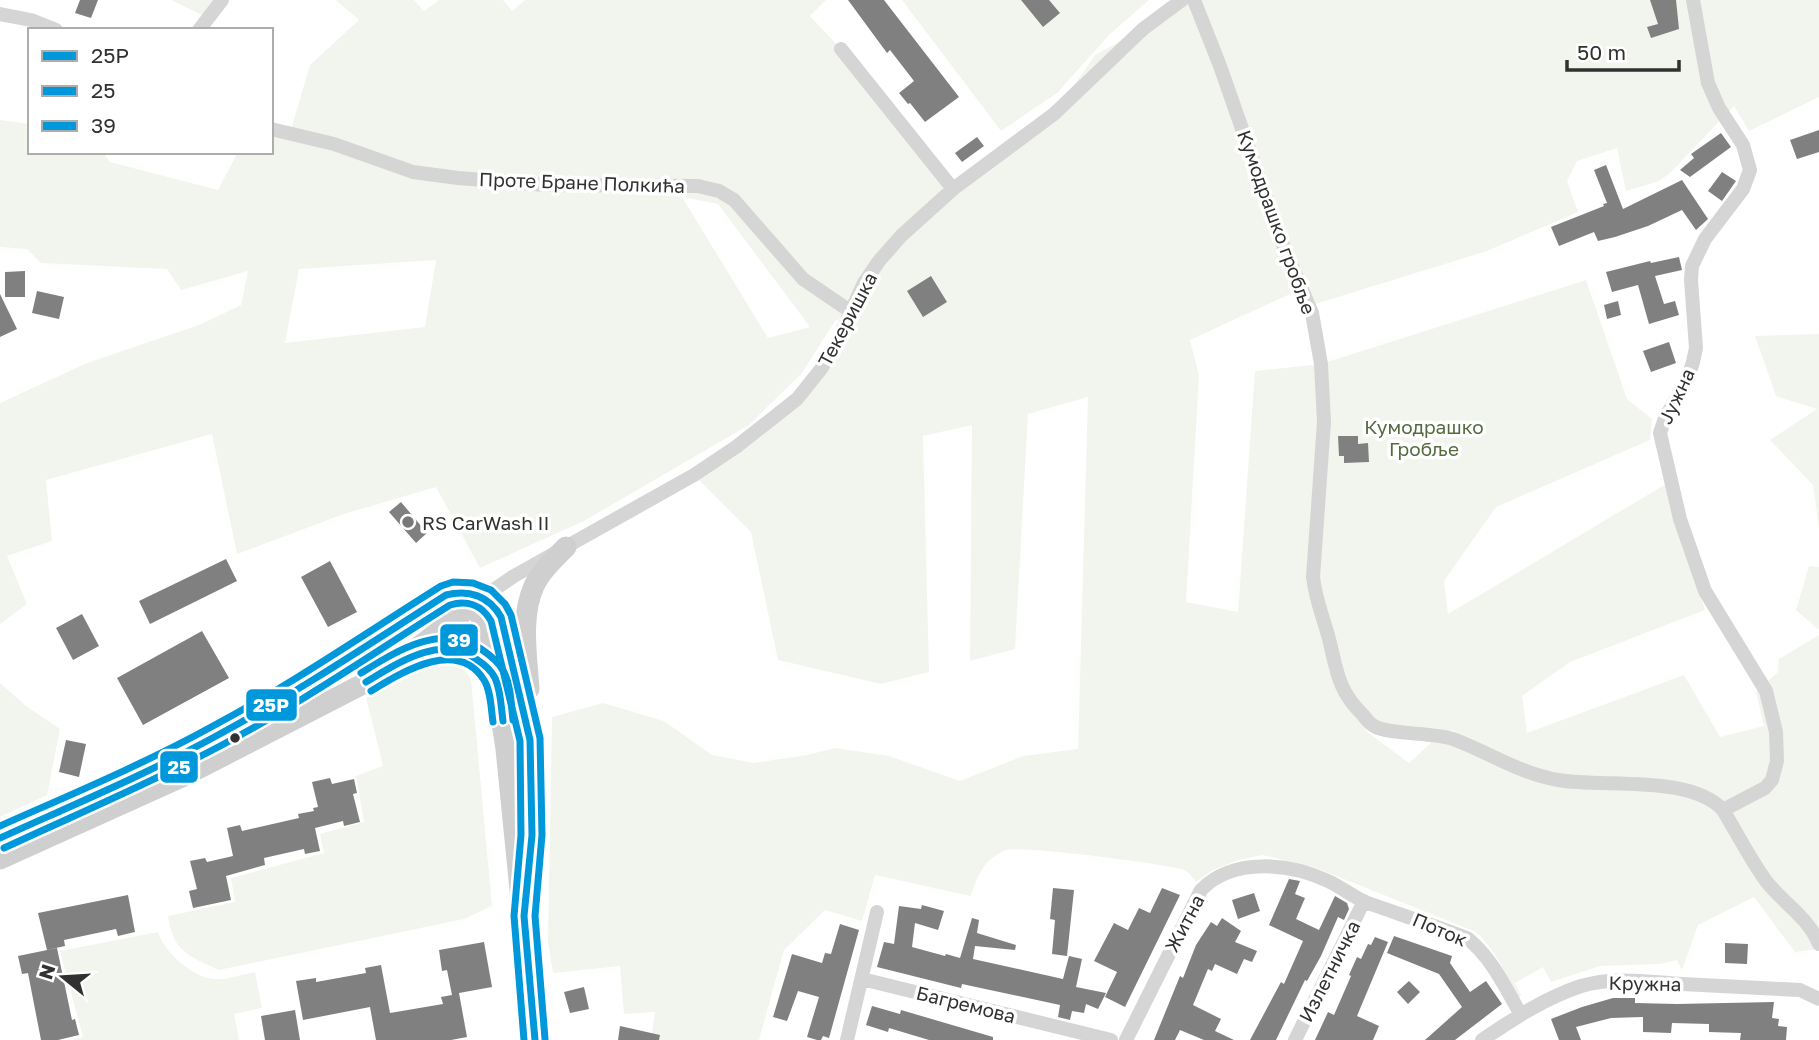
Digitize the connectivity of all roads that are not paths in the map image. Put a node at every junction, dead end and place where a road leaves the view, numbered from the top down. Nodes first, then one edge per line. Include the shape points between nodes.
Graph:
1 (222, 0) edge
2 (1182, 0) edge
3 (1194, 0) edge
4 (1693, 0) edge
5 (0, 14) edge
6 (51, 28) edge
7 (201, 28) edge
8 (841, 49) dead end
9 (273, 129) edge
10 (953, 189) junction
11 (850, 311) junction
12 (566, 547) junction
13 (483, 597) junction
14 (403, 659) junction
15 (495, 676) junction
16 (530, 740) junction
17 (1723, 810) junction
18 (0, 838) edge
19 (0, 859) edge
20 (1364, 901) junction
21 (877, 912) dead end
22 (524, 916) junction
23 (1819, 944) edge
24 (862, 979) junction
25 (1819, 999) edge
26 (1521, 1015) junction
27 (535, 1040) edge
28 (847, 1040) edge
29 (1111, 1040) edge
30 (1126, 1040) edge
31 (1295, 1040) edge
32 (1482, 1040) edge

1 - 7 street
2 - 10 street, Текеришка via 1143,29 1054,114
3 - 17 street, Кумодрашко гробље via 1312,313 1324,422 1313,578 1342,690 1373,726 1382,729 1452,739 1557,780 1690,792
4 - 17 street, Јужна via 1708,83 1718,108 1743,145 1750,170 1743,189 1692,266 1696,348 1687,380 1660,433 1680,519 1704,591 1766,691 1776,732 1772,780
5 - 6 street
8 - 10 street
9 - 11 street, Проте Бране Полкића via 334,144 413,172 546,185 698,186 719,191 734,200 803,279
10 - 11 street, Текеришка via 879,261
11 - 12 street, Текеришка via 821,369 797,399 694,475
12 - 13 street, Текеришка
12 - 16 street via 544,570 530,597 526,635
13 - 14 street
13 - 15 street via 481,619
13 - 16 street via 501,617
13 - 18 street via 467,592 446,595 219,735
14 - 15 street via 455,648 471,653
14 - 19 street via 184,776
15 - 22 street
16 - 22 street via 532,835
17 - 23 street via 1766,881 1815,933
20 - 26 street, Поток via 1467,938 1494,968
20 - 30 street, Житна via 1330,881 1279,866 1245,868 1207,884 1192,904
20 - 31 street, Излетничка
21 - 24 street
22 - 27 street
24 - 28 street
24 - 29 street, Багремова
25 - 26 street, Кружна via 1800,990 1606,981 1564,993
26 - 32 street, Кружна

